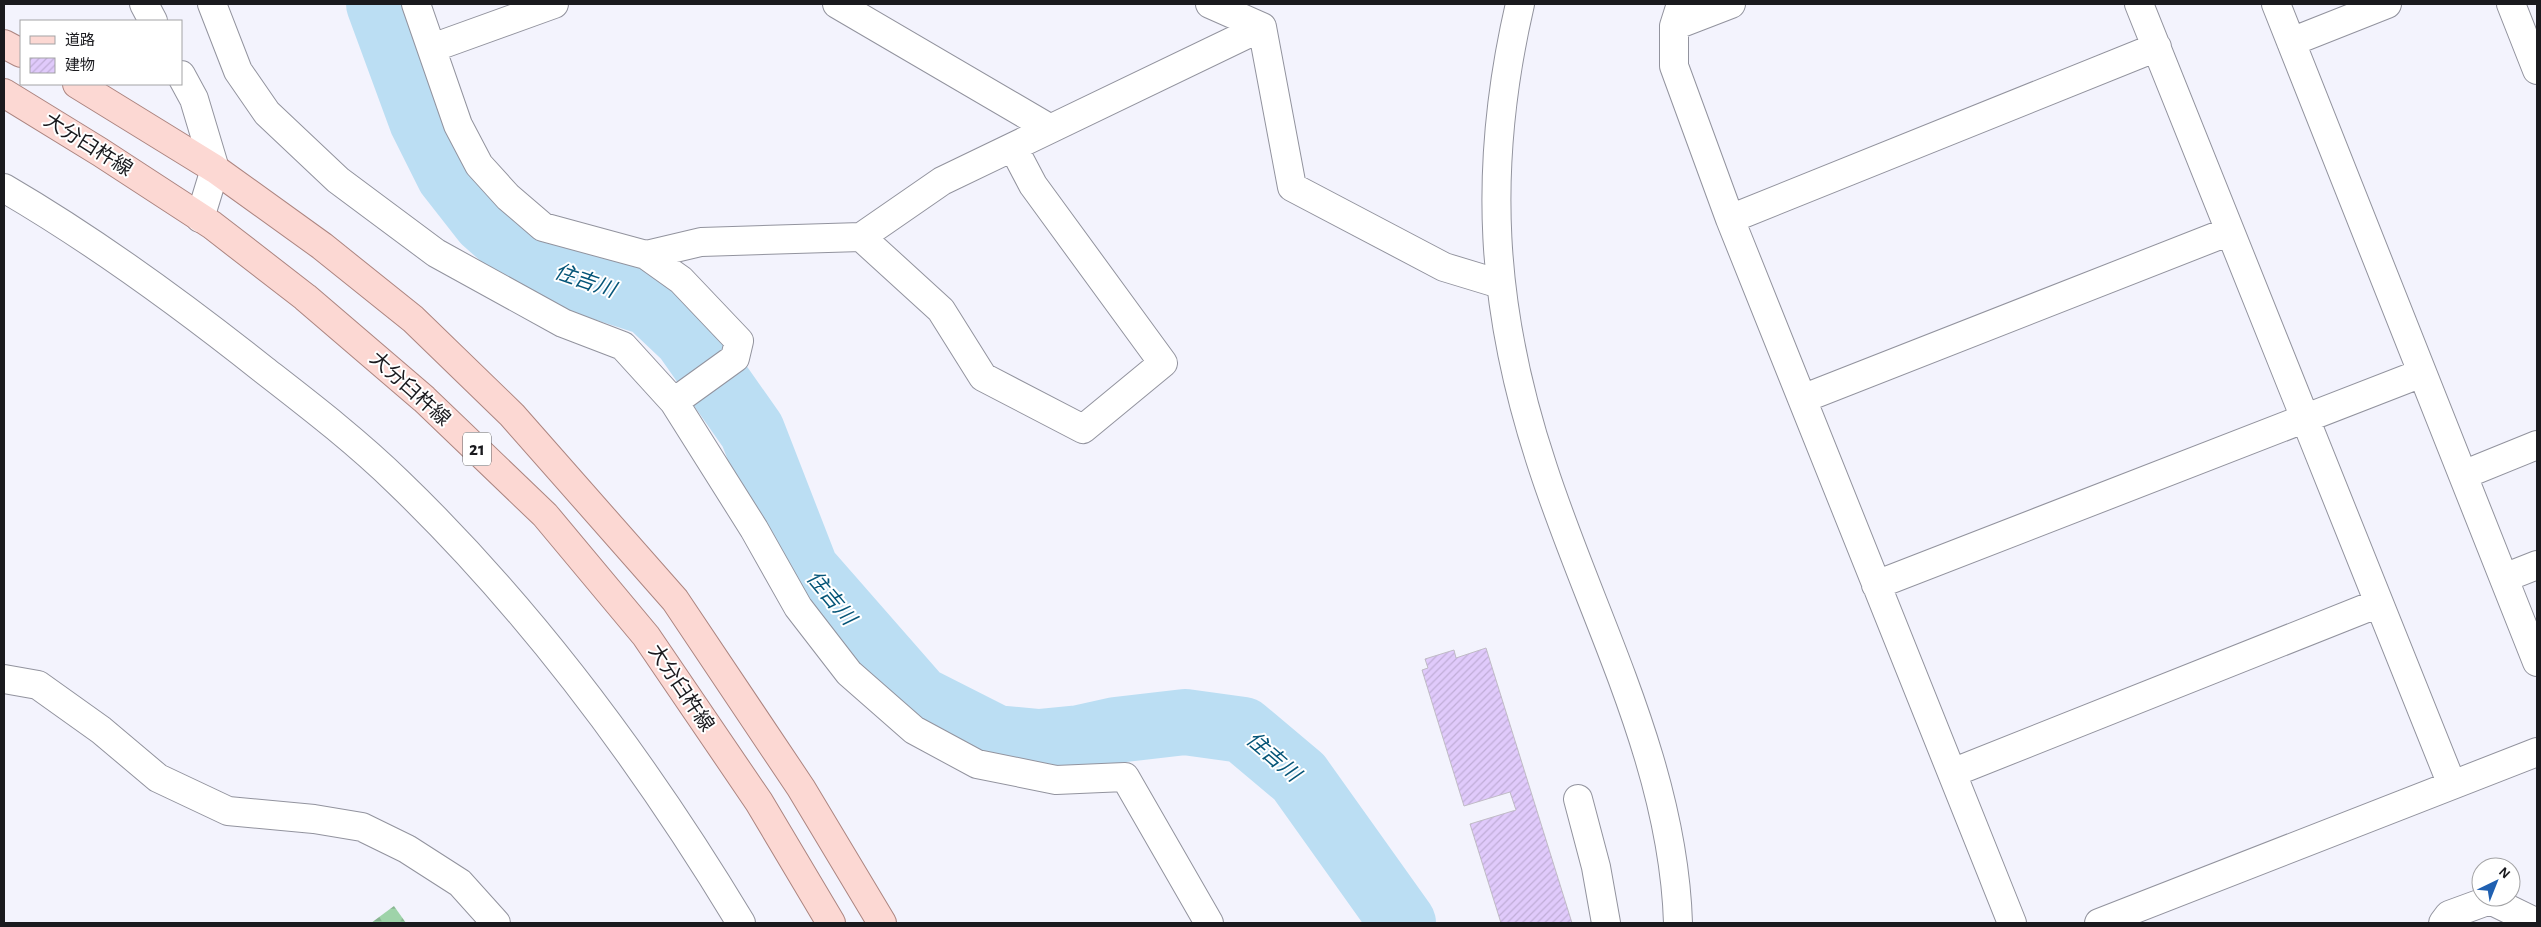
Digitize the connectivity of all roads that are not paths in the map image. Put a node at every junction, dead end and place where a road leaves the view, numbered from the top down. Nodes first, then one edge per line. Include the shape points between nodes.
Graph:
1 (144, 4) edge
2 (212, 4) edge
3 (416, 4) edge
4 (554, 4) edge
5 (837, 4) edge
6 (1210, 4) edge
7 (1520, 4) edge
8 (1731, 4) edge
9 (2139, 4) edge
10 (2276, 4) edge
11 (2387, 4) edge
12 (2511, 4) edge
13 (1678, 15) edge
14 (153, 20) edge
15 (1262, 27) junction
16 (2291, 42) junction
17 (4, 44) edge
18 (2157, 47) junction
19 (432, 48) junction
20 (20, 52) edge
21 (2537, 70) edge
22 (182, 77) edge
23 (79, 85) edge
24 (4, 93) edge
25 (1049, 128) junction
26 (1013, 147) junction
27 (215, 169) junction
28 (4, 188) edge
29 (200, 218) junction
30 (1730, 219) junction
31 (2230, 232) junction
32 (861, 237) junction
33 (646, 255) junction
34 (1500, 284) junction
35 (2422, 373) junction
36 (683, 395) junction
37 (1802, 399) junction
38 (2306, 419) junction
39 (2537, 445) edge
40 (2463, 475) junction
41 (2537, 565) edge
42 (2504, 578) junction
43 (1876, 585) junction
44 (2379, 603) junction
45 (2537, 662) edge
46 (4, 679) edge
47 (2537, 752) edge
48 (1952, 773) junction
49 (2452, 785) junction
50 (1578, 799) dead end
51 (496, 923) edge
52 (742, 923) edge
53 (831, 923) edge
54 (882, 923) edge
55 (1209, 923) edge
56 (1606, 923) edge
57 (1678, 923) edge
58 (2012, 923) edge
59 (2099, 923) edge
60 (2443, 923) edge
61 (2537, 923) edge

1 - 14 street
2 - 36 street via 238,71 267,113 338,180 436,253 563,323 624,346
3 - 19 street
4 - 19 street
5 - 25 street
6 - 15 street
7 - 34 street via 1508,67 1497,164 1495,218
8 - 13 street
9 - 18 street
10 - 16 street
11 - 16 street
12 - 21 street
13 - 30 street via 1674,66
15 - 25 street
15 - 34 street via 1292,187 1444,268
16 - 35 street
17 - 20 main road
18 - 30 street
18 - 31 street
19 - 33 street via 458,125 479,165 508,197 543,227
22 - 27 street via 194,99
23 - 27 main road, 21
24 - 29 main road, 大分臼杵線 / 21
25 - 26 street
26 - 32 street via 942,182
26 - 32 street via 1033,185 1163,362 1083,429 983,377 941,310
27 - 29 street
27 - 54 main road, 21 via 322,246 413,319 512,415 675,600 801,788
28 - 52 street via 55,218 198,318 300,398 397,481 488,576 575,679 664,800
29 - 53 main road, 大分臼杵線 / 21 via 305,297 417,393 545,515 646,636 759,802
30 - 37 street
31 - 37 street
31 - 38 street
32 - 33 street via 701,242
33 - 36 street via 681,280 739,341 735,358
34 - 57 street via 1517,378 1540,460 1645,744 1670,848 1678,899
35 - 38 street
35 - 40 street
36 - 55 street via 798,607 849,673 914,730 977,764 1056,780 1125,778
37 - 43 street
38 - 43 street
38 - 44 street
39 - 40 street
40 - 42 street
41 - 42 street
42 - 45 street
43 - 48 street
44 - 48 street
44 - 49 street
46 - 51 street via 38,685 101,730 158,778 228,811 362,827 407,849 460,883
47 - 49 street
48 - 58 street
49 - 59 street
50 - 56 street via 1596,867
60 - 61 street via 2450,915 2490,900

